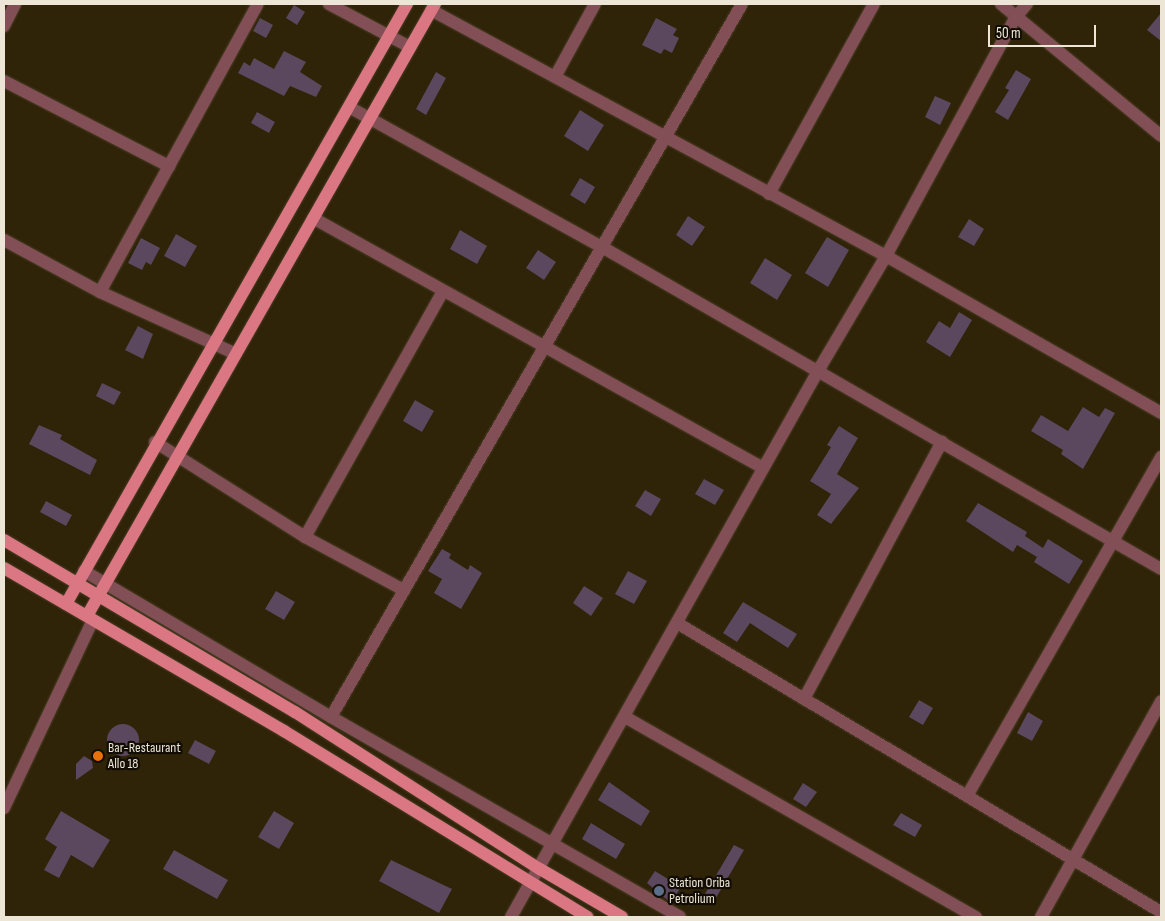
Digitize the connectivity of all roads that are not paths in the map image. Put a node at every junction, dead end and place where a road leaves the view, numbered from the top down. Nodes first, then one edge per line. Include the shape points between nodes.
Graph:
1 (15, 4) edge
2 (258, 4) edge
3 (329, 4) edge
4 (407, 4) edge
5 (595, 4) edge
6 (742, 4) edge
7 (874, 4) edge
8 (1000, 4) edge
9 (1027, 4) edge
10 (433, 7) edge
11 (1016, 17) junction
12 (4, 26) edge
13 (389, 36) junction
14 (410, 47) junction
15 (555, 77) junction
16 (4, 81) edge
17 (349, 107) junction
18 (370, 118) junction
19 (1161, 136) edge
20 (664, 138) junction
21 (169, 166) junction
22 (769, 194) junction
23 (313, 218) junction
24 (4, 240) edge
25 (602, 247) junction
26 (886, 256) junction
27 (443, 291) junction
28 (100, 292) junction
29 (213, 344) junction
30 (544, 347) junction
31 (236, 354) junction
32 (818, 371) junction
33 (1161, 412) edge
34 (156, 442) junction
35 (942, 442) junction
36 (178, 456) junction
37 (1161, 457) edge
38 (764, 468) junction
39 (305, 537) junction
40 (4, 540) edge
41 (1113, 541) junction
42 (4, 568) edge
43 (1161, 569) edge
44 (81, 576) junction
45 (102, 589) junction
46 (404, 590) junction
47 (66, 604) junction
48 (90, 618) junction
49 (677, 623) junction
50 (804, 699) junction
51 (1161, 701) edge
52 (330, 717) junction
53 (625, 717) junction
54 (967, 796) junction
55 (4, 808) edge
56 (554, 844) junction
57 (1073, 860) junction
58 (540, 869) junction
59 (531, 884) junction
60 (1161, 912) edge
61 (512, 917) edge
62 (588, 917) edge
63 (622, 917) edge
64 (680, 917) edge
65 (976, 917) edge
66 (1041, 917) edge

1 - 12 street
2 - 21 street
3 - 13 street
4 - 13 main road
5 - 15 street
6 - 20 street
7 - 22 street
8 - 11 street
9 - 11 street
10 - 14 main road
10 - 15 street
11 - 19 street
11 - 26 street
13 - 14 street
13 - 17 main road
14 - 18 main road
15 - 20 street
16 - 21 street
17 - 18 street
17 - 29 main road
18 - 23 main road
18 - 25 street
20 - 22 street
20 - 25 street
21 - 28 street
22 - 26 street
23 - 27 street
23 - 31 main road
24 - 28 street
25 - 30 street
25 - 32 street
26 - 32 street
26 - 33 street
27 - 30 street
27 - 39 street
28 - 29 street
29 - 31 street
29 - 34 main road
30 - 38 street
30 - 46 street
31 - 36 main road
32 - 35 street
32 - 38 street
34 - 36 street
34 - 44 main road
35 - 41 street
35 - 50 street
36 - 39 street
36 - 45 main road
37 - 41 street
38 - 49 street
39 - 46 street
40 - 44 main road
41 - 43 street
41 - 54 street
42 - 47 main road
44 - 45 street
44 - 47 main road
45 - 48 main road
45 - 52 street
45 - 58 main road
46 - 52 street
47 - 48 main road
48 - 55 street
48 - 59 main road via 284,731
49 - 50 street
49 - 53 street
50 - 54 street
51 - 57 street
52 - 56 street
53 - 56 street
53 - 65 street
54 - 57 street
56 - 58 street
56 - 64 street
57 - 60 street
57 - 66 street
58 - 59 street
58 - 63 main road
59 - 61 street
59 - 62 main road

